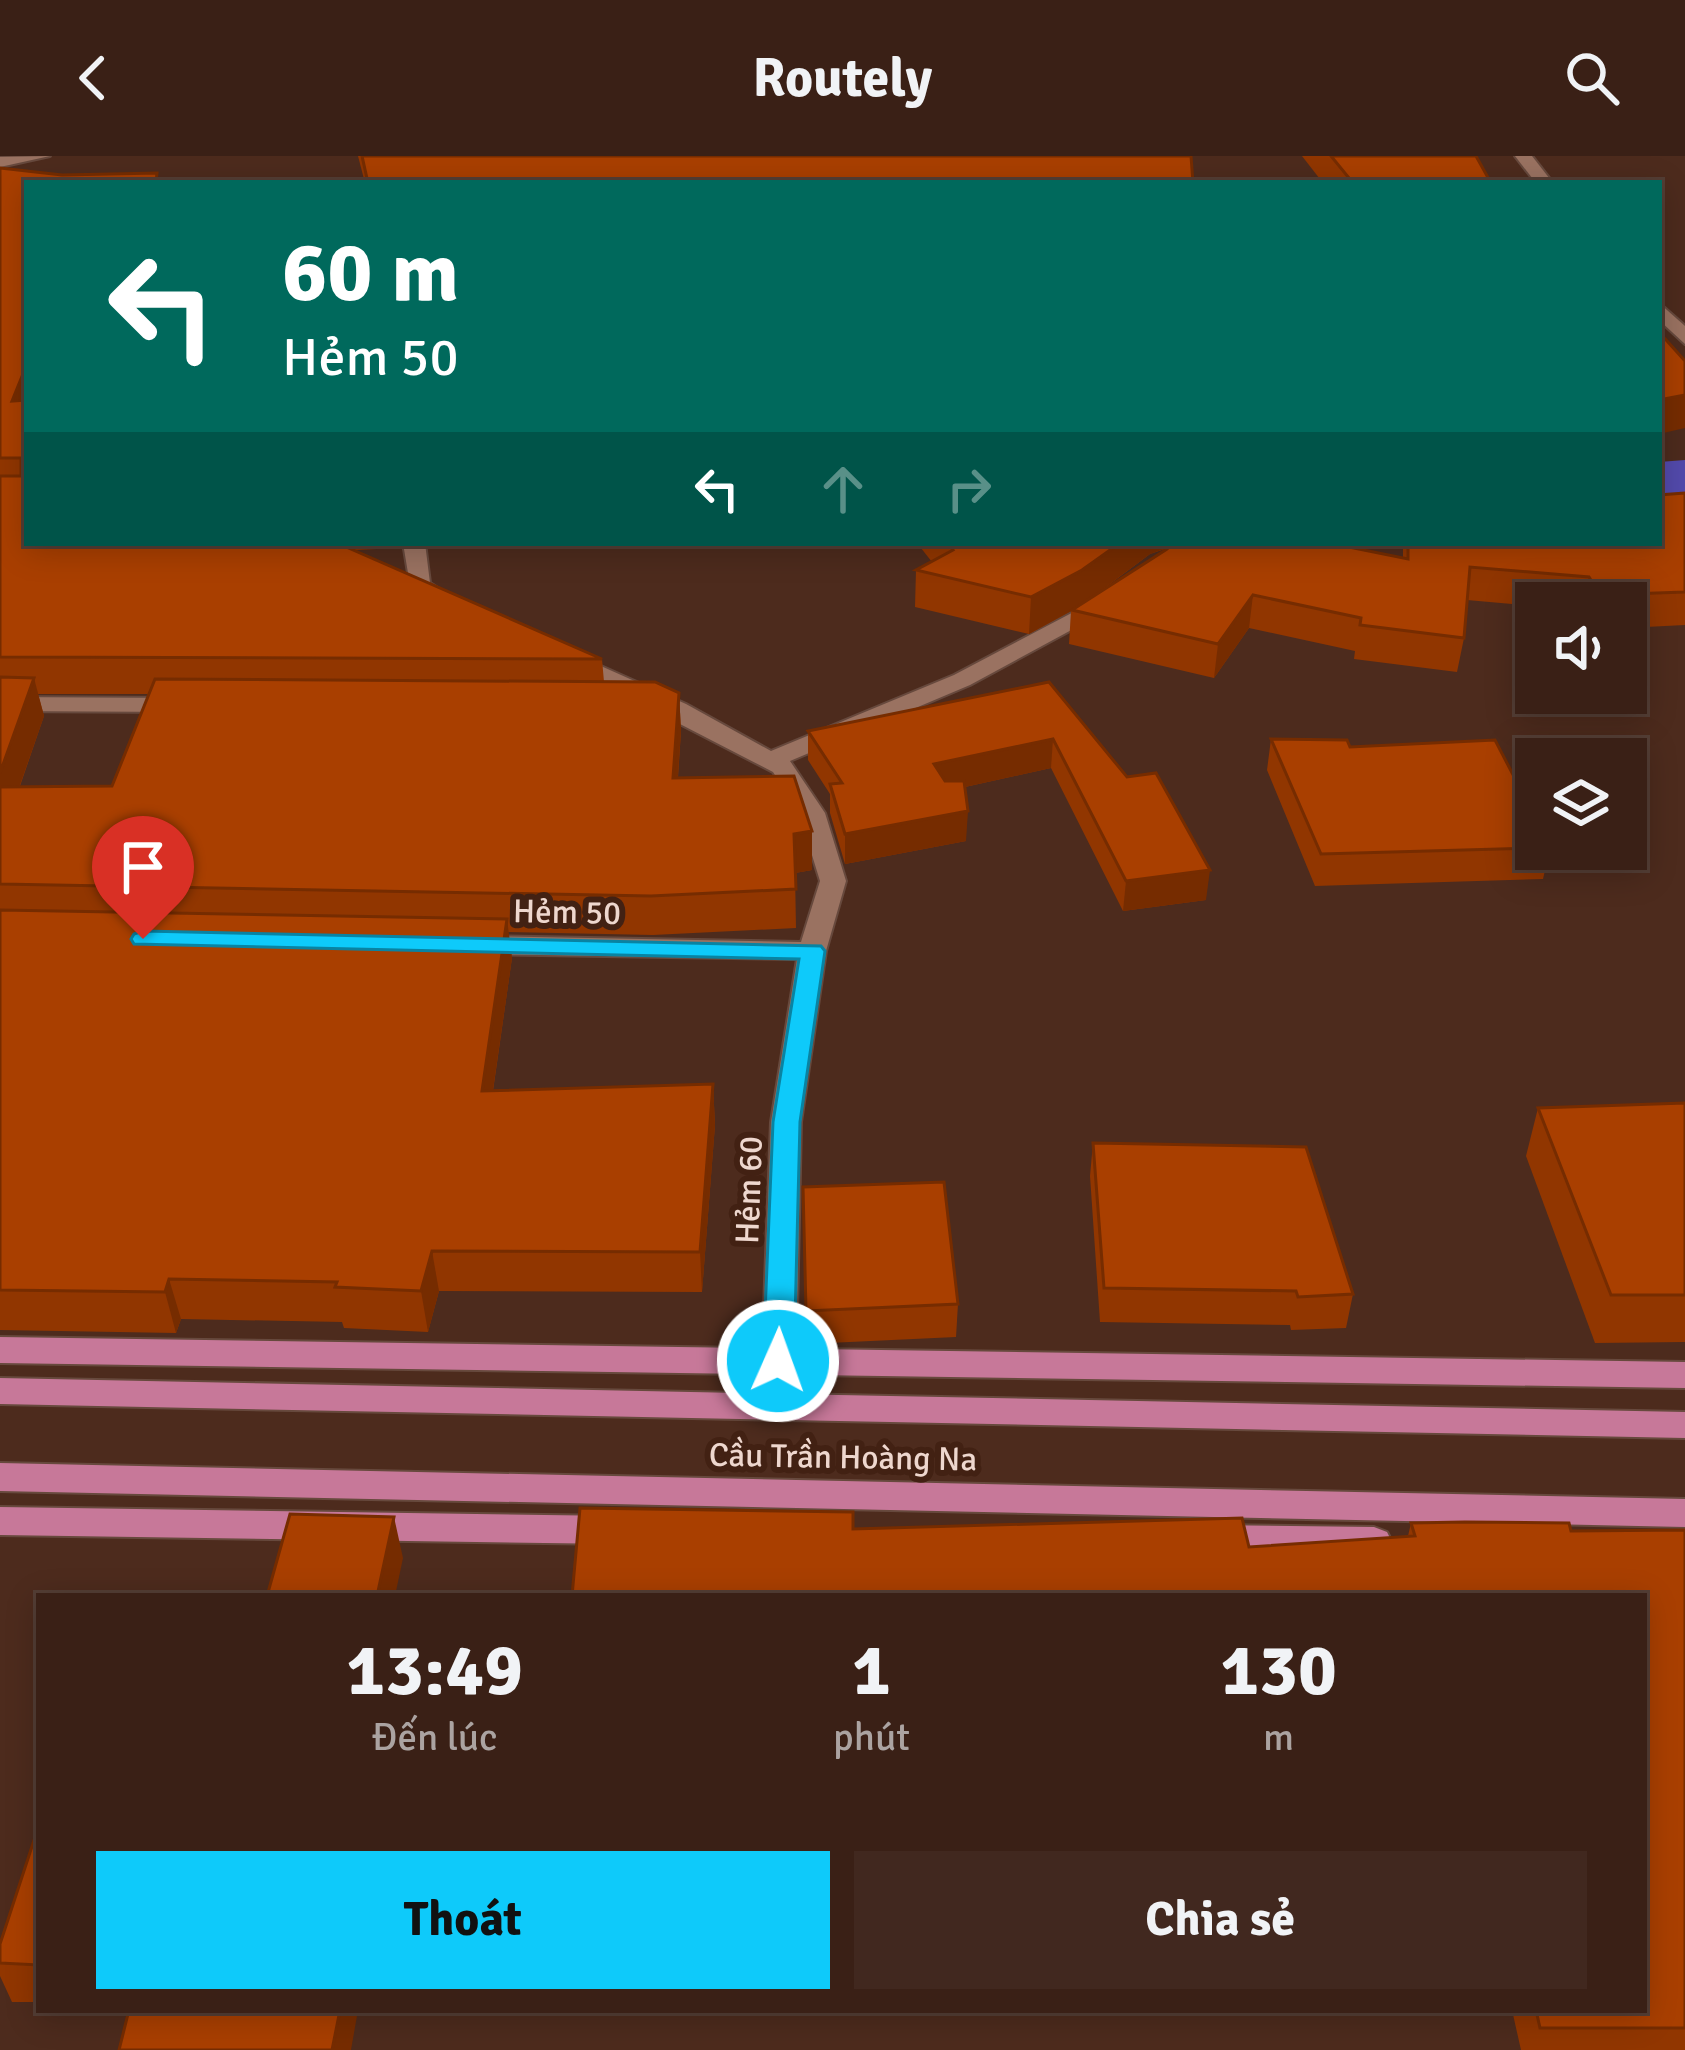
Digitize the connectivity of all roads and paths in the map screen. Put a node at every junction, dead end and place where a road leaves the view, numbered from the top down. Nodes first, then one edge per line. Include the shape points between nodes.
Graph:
1 (42, 156) edge
2 (1523, 156) edge
3 (0, 162) edge
4 (1543, 180) edge
5 (1662, 312) edge
6 (1685, 338) edge
7 (414, 546) edge
8 (1120, 593) edge
9 (471, 616) edge
10 (532, 644) edge
11 (0, 704) edge
12 (210, 705) edge
13 (607, 708) edge
14 (676, 709) junction
15 (770, 760) junction
16 (454, 945) edge
17 (812, 951) junction
18 (0, 1350) edge
19 (778, 1361) junction
20 (1685, 1375) edge
21 (0, 1391) edge
22 (1685, 1425) edge
23 (0, 1477) edge
24 (1685, 1513) edge
25 (0, 1521) edge
26 (645, 1531) edge
27 (1165, 1539) edge
28 (1401, 1543) edge
29 (1449, 1544) edge
30 (1685, 1547) edge

1 - 3 street
2 - 4 street
5 - 6 street
7 - 9 street via 419,586
8 - 15 street via 962,680
10 - 14 street
11 - 12 street
13 - 14 street
14 - 15 street
15 - 17 street via 812,813 833,881
16 - 17 street, Hẻm 50
17 - 19 street, Hẻm 60 via 786,1122
18 - 19 main road
19 - 20 main road
21 - 22 main road, Cầu Trần Hoàng Na
23 - 24 main road, Cầu Trần Hoàng Na
25 - 26 main road
27 - 28 main road
29 - 30 main road

